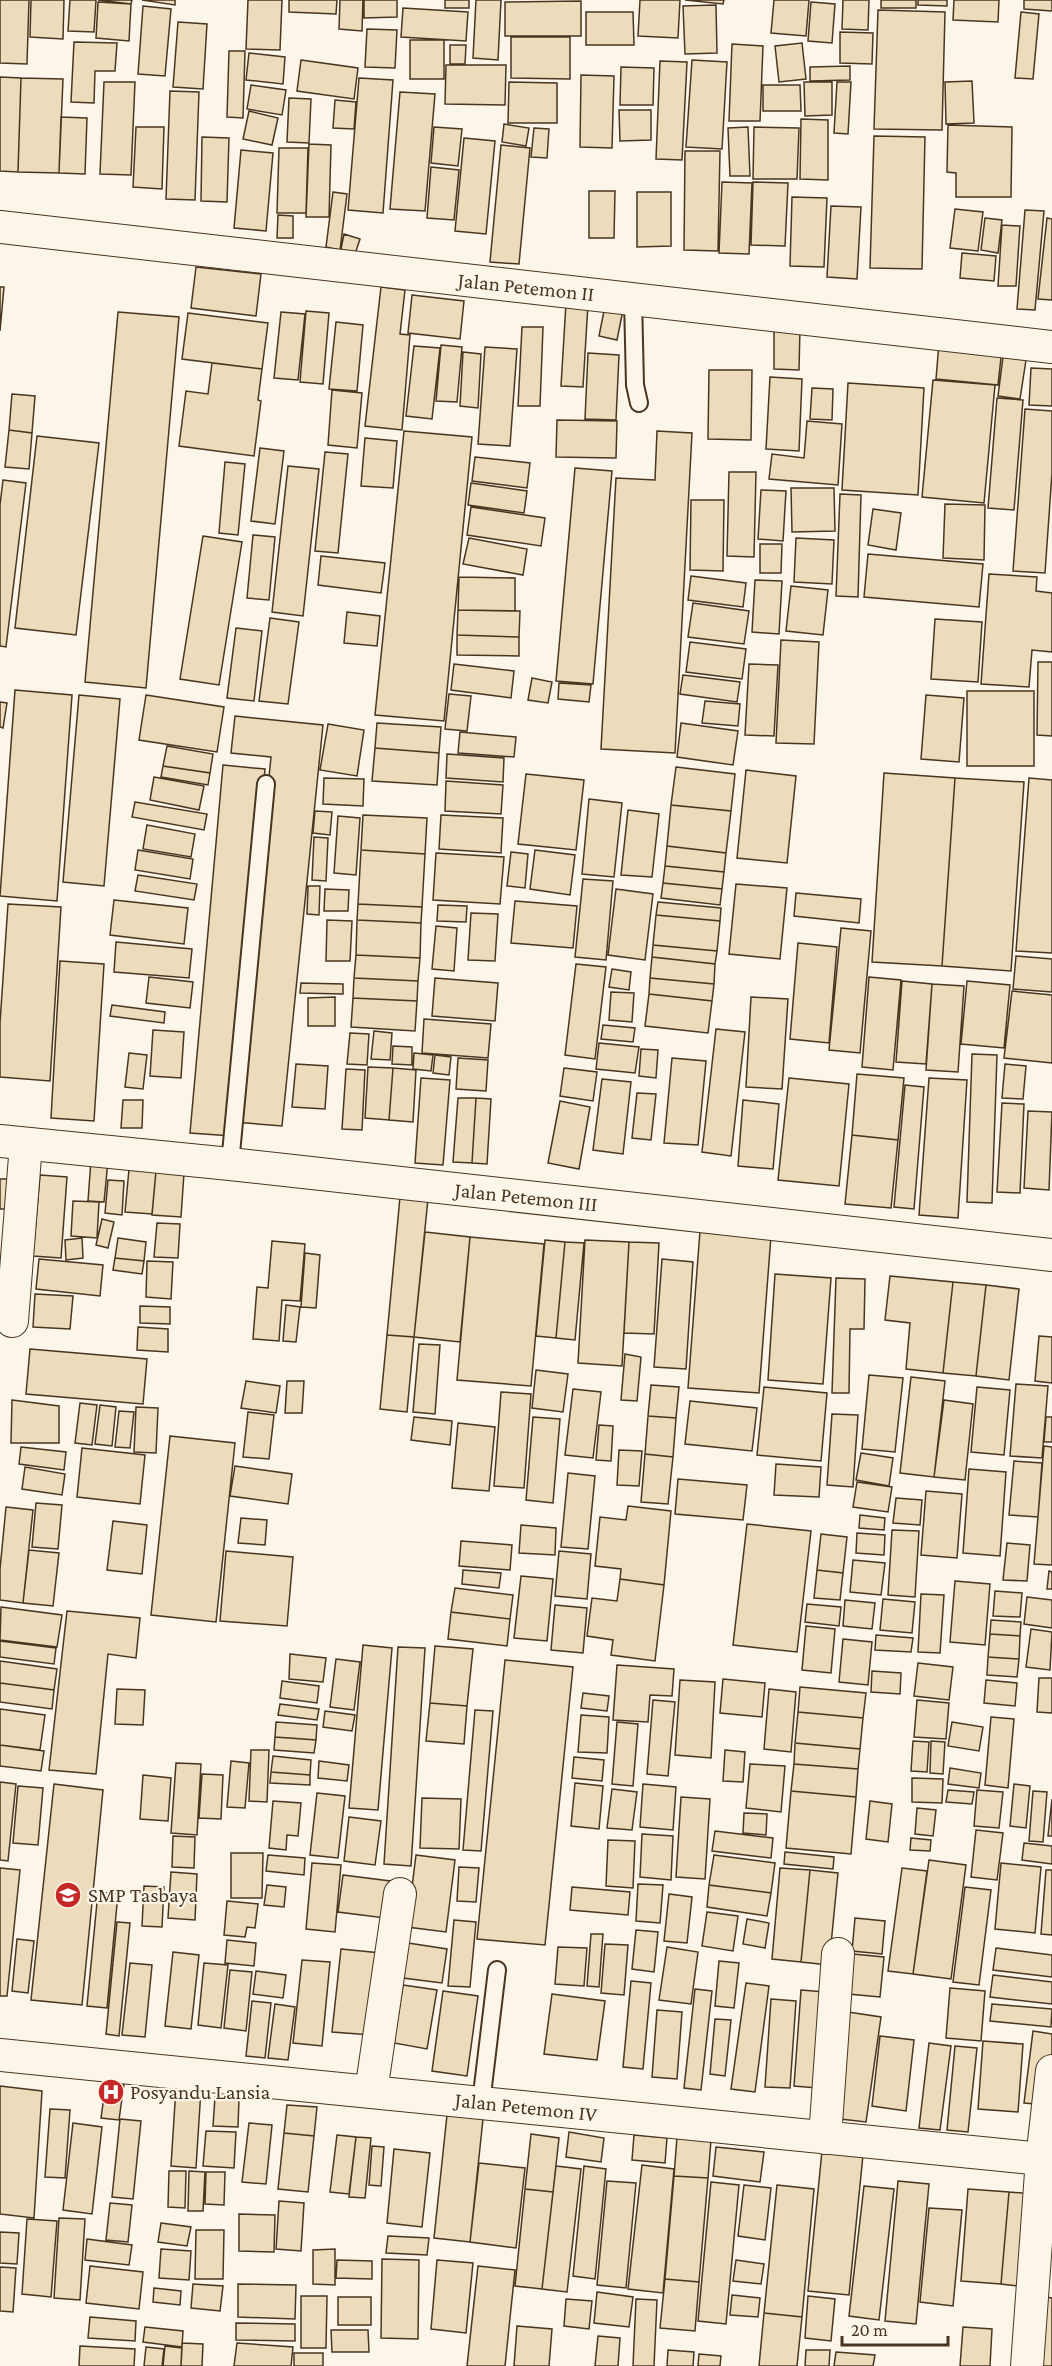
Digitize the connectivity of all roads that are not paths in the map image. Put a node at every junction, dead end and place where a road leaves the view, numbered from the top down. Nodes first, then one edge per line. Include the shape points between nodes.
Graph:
1 (0, 227) edge
2 (633, 299) junction
3 (1052, 347) edge
4 (639, 403) dead end
5 (266, 784) dead end
6 (13, 1143) edge
7 (230, 1164) junction
8 (1052, 1255) edge
9 (12, 1321) dead end
10 (400, 1894) dead end
11 (838, 1954) dead end
12 (497, 1970) dead end
13 (0, 2055) edge
14 (1052, 2071) edge
15 (370, 2092) junction
16 (482, 2103) junction
17 (825, 2138) junction
18 (1047, 2160) edge
19 (1027, 2366) edge

1 - 2 street, Jalan Petemon II
2 - 3 street, Jalan Petemon II
2 - 4 lane
5 - 7 lane
6 - 7 street, Jalan Petemon III
6 - 9 street
7 - 8 street, Jalan Petemon III
10 - 15 street
11 - 17 street
12 - 16 lane
13 - 15 street, Jalan Petemon IV
14 - 18 street
15 - 16 street, Jalan Petemon IV
16 - 17 street, Jalan Petemon IV
17 - 18 street, Jalan Petemon IV
18 - 19 street

